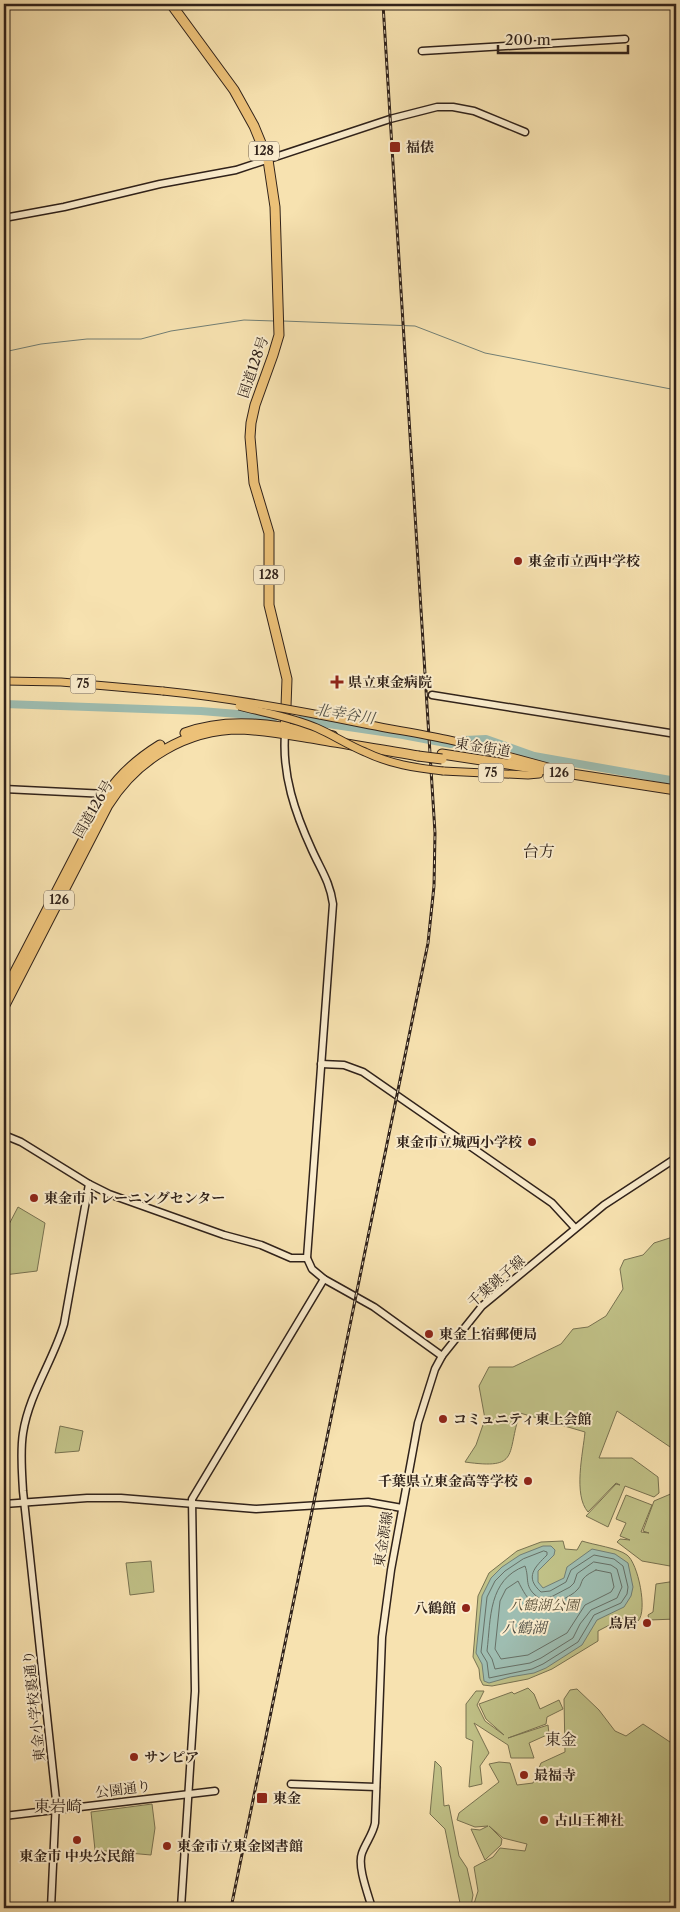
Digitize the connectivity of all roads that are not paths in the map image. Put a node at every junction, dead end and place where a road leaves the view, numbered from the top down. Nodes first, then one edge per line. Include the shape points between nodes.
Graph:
1 (171, 4) edge
2 (625, 38) dead end
3 (422, 51) dead end
4 (525, 132) dead end
5 (268, 160) junction
6 (4, 218) edge
7 (4, 681) edge
8 (163, 691) junction
9 (432, 695) dead end
10 (285, 731) junction
11 (676, 734) edge
12 (442, 757) junction
13 (539, 774) junction
14 (635, 785) junction
15 (4, 789) edge
16 (676, 790) edge
17 (107, 794) junction
18 (676, 795) edge
19 (4, 993) edge
20 (4, 1007) edge
21 (321, 1064) junction
22 (4, 1135) edge
23 (676, 1158) edge
24 (89, 1184) junction
25 (575, 1228) junction
26 (307, 1258) junction
27 (324, 1279) junction
28 (442, 1356) junction
29 (25, 1502) junction
30 (191, 1502) junction
31 (4, 1504) edge
32 (402, 1508) junction
33 (291, 1784) dead end
34 (376, 1787) junction
35 (215, 1791) dead end
36 (189, 1794) junction
37 (57, 1809) junction
38 (4, 1816) edge
39 (51, 1908) edge
40 (181, 1908) edge
41 (372, 1908) edge

1 - 5 highway, 国道128号 / 128 via 234,90
2 - 3 street
4 - 5 street via 474,112 437,107 390,119
5 - 6 street via 236,170
5 - 10 highway, 国道128号 / 128 via 275,207 279,335 255,405 250,437 254,483 269,533 269,605 285,668
7 - 8 main road, 75 via 78,683
8 - 13 main road, 75, bridge via 295,720 379,758 408,767
8 - 14 main road, 75, bridge via 438,736
9 - 11 street
10 - 12 highway, 東金街道 / 126, bridge
10 - 17 highway, 国道126号 / 126 via 230,723 183,734 140,757
10 - 20 highway, 国道126号 / 126 via 241,730 201,734 165,749 134,772 108,805
10 - 21 street via 290,793 332,898
12 - 13 highway, 東金街道 / 126
12 - 14 highway, 東金街道 / 126
13 - 18 highway, 東金街道 / 126
14 - 16 highway, 東金街道 / 126
15 - 17 street
17 - 19 highway, 国道126号 / 126
21 - 25 street via 344,1065 363,1072 552,1203
21 - 26 street
22 - 24 street
23 - 25 street, 千葉銚子線 via 621,1192
24 - 26 street via 109,1194 291,1258
24 - 29 street, 東金小学校裏通り via 64,1324 37,1388 22,1435
25 - 28 street, 千葉銚子線 via 482,1306
26 - 27 street via 312,1269
27 - 28 street via 374,1307
27 - 30 street
28 - 32 street, 千葉銚子線 via 432,1376 418,1423
29 - 30 street, 東金源線 via 121,1498
29 - 31 street, 東金源線
29 - 37 street, 東金小学校裏通り
30 - 32 street, 東金源線 via 256,1509 368,1502
30 - 36 street via 196,1671
32 - 34 street, 東金源線 via 382,1637
33 - 34 street
34 - 41 street, 東金源線 via 375,1827 361,1859
35 - 36 street, 公園通り
36 - 37 street, 公園通り
36 - 40 street
37 - 38 street, 公園通り
37 - 39 street, 東金小学校裏通り

